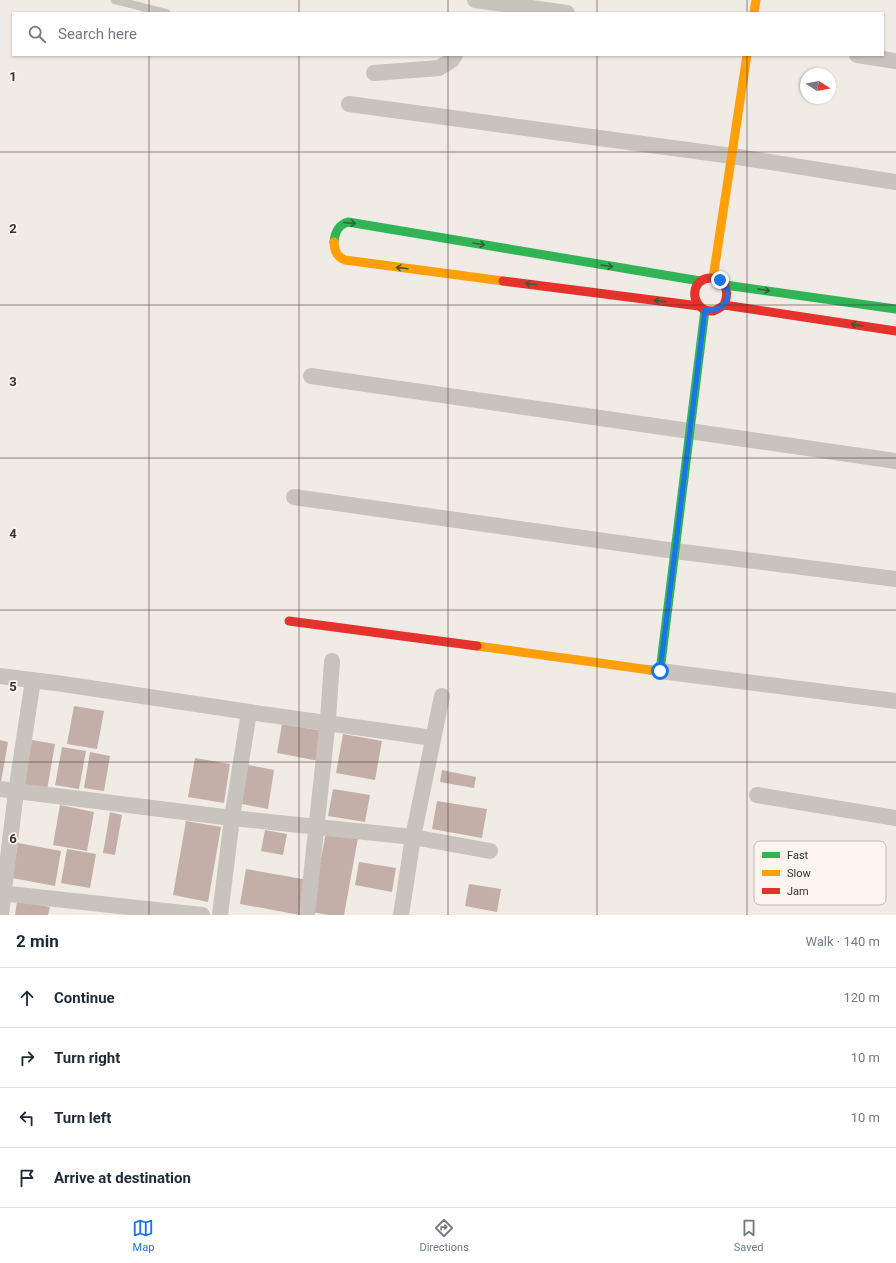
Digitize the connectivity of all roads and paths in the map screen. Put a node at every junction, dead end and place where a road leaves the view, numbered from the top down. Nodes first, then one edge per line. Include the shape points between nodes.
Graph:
1 (116, 0) edge
2 (475, 0) edge
3 (756, 0) edge
4 (492, 8) edge
5 (162, 12) edge
6 (552, 12) edge
7 (754, 12) edge
8 (454, 56) edge
9 (748, 56) edge
10 (864, 56) edge
11 (896, 61) edge
12 (374, 73) dead end
13 (349, 104) dead end
14 (732, 156) junction
15 (896, 182) edge
16 (713, 278) junction
17 (700, 281) junction
18 (725, 285) junction
19 (724, 305) junction
20 (702, 308) junction
21 (896, 309) edge
22 (896, 331) edge
23 (311, 376) dead end
24 (690, 431) junction
25 (896, 461) edge
26 (294, 497) dead end
27 (675, 551) junction
28 (896, 579) edge
29 (289, 621) dead end
30 (332, 661) dead end
31 (660, 671) junction
32 (0, 676) edge
33 (33, 680) junction
34 (442, 696) dead end
35 (896, 701) edge
36 (249, 712) junction
37 (328, 723) junction
38 (433, 738) junction
39 (0, 789) edge
40 (16, 792) junction
41 (757, 795) dead end
42 (232, 818) junction
43 (896, 818) edge
44 (316, 826) junction
45 (413, 837) junction
46 (490, 851) dead end
47 (2, 894) edge
48 (1, 915) edge
49 (202, 915) edge
50 (220, 915) edge
51 (307, 915) edge
52 (401, 915) edge

1 - 5 lane
2 - 4 street
3 - 7 street
4 - 6 street
8 - 12 street via 439,68
9 - 14 street
10 - 11 street
13 - 14 street
14 - 15 street
14 - 16 street
16 - 17 street
16 - 18 street
17 - 20 street via 695,287 694,294 695,300
20 -> 17 street via 345,260 337,255 334,244 339,226 348,222
18 - 19 street via 727,299
18 -> 21 street
19 - 20 street via 712,311
22 -> 19 street
20 - 24 street
23 - 24 street
24 - 25 street
24 - 27 street
26 - 27 street
27 - 28 street
27 - 31 street
29 - 31 street
30 - 37 street
31 - 35 street
32 - 33 street
33 - 36 street
33 - 40 street
34 - 38 street
36 - 37 street
36 - 42 street
37 - 38 street
37 - 44 street
38 - 45 street
39 - 40 street
40 - 42 street
40 - 47 street
41 - 43 street
42 - 44 street
42 - 50 street
44 - 45 street
44 - 51 street
45 - 46 street
45 - 52 street
47 - 48 street
47 - 49 street

